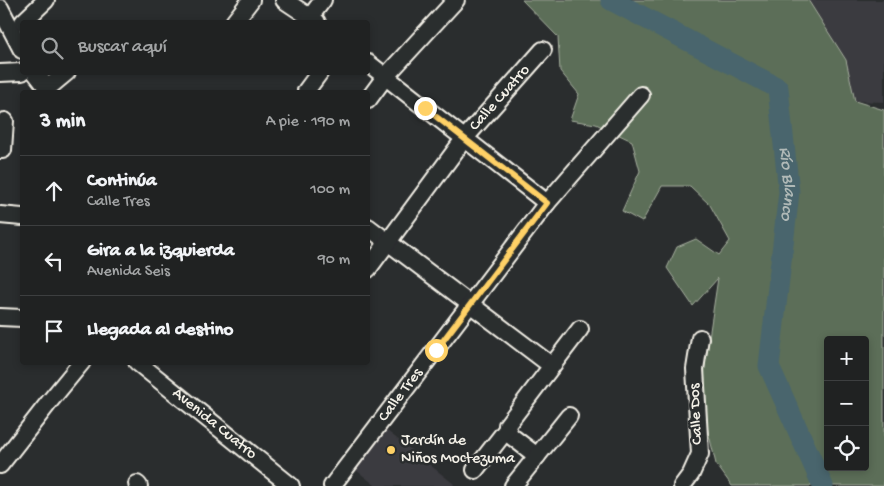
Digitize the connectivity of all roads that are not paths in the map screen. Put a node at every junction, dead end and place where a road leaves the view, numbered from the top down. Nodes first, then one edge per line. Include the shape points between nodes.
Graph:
1 (46, 0) edge
2 (251, 0) edge
3 (284, 0) edge
4 (323, 0) edge
5 (456, 0) edge
6 (0, 8) edge
7 (26, 20) edge
8 (236, 20) edge
9 (314, 20) edge
10 (20, 26) edge
11 (543, 50) dead end
12 (370, 64) edge
13 (20, 72) edge
14 (0, 73) edge
15 (37, 75) edge
16 (63, 75) edge
17 (318, 75) edge
18 (386, 76) junction
19 (307, 90) edge
20 (641, 95) dead end
21 (370, 97) edge
22 (5, 121) dead end
23 (464, 139) junction
24 (0, 150) edge
25 (547, 203) junction
26 (0, 215) edge
27 (20, 217) edge
28 (370, 229) edge
29 (387, 242) junction
30 (370, 266) edge
31 (470, 304) junction
32 (0, 317) edge
33 (20, 318) edge
34 (580, 329) dead end
35 (700, 338) dead end
36 (80, 365) edge
37 (141, 365) edge
38 (552, 366) junction
39 (569, 416) dead end
40 (507, 429) junction
41 (537, 456) junction
42 (0, 465) edge
43 (475, 470) dead end
44 (291, 486) edge
45 (332, 486) edge
46 (513, 486) edge
47 (682, 486) edge

1 - 7 street
2 - 8 street
3 - 9 street
4 - 9 street
5 - 18 street
6 - 10 street
11 - 23 street, Calle Cuatro
12 - 18 street
13 - 14 street
15 - 16 street via 49,87
17 - 19 street
18 - 21 street
18 - 23 street
20 - 25 street, Calle Tres
22 - 24 street via 3,150
23 - 25 street
23 - 29 street, Calle Cuatro
25 - 31 street, Calle Tres
26 - 27 street
28 - 29 street
29 - 30 street, Calle Cuatro
29 - 31 street
31 - 38 street
31 - 45 street, Calle Tres
32 - 33 street
34 - 38 street
35 - 47 street, Calle Dos via 695,369 700,454
36 - 42 street
37 - 44 street, Avenida Cuatro
38 - 40 street
39 - 41 street
40 - 41 street via 511,436
40 - 43 street
41 - 46 street

